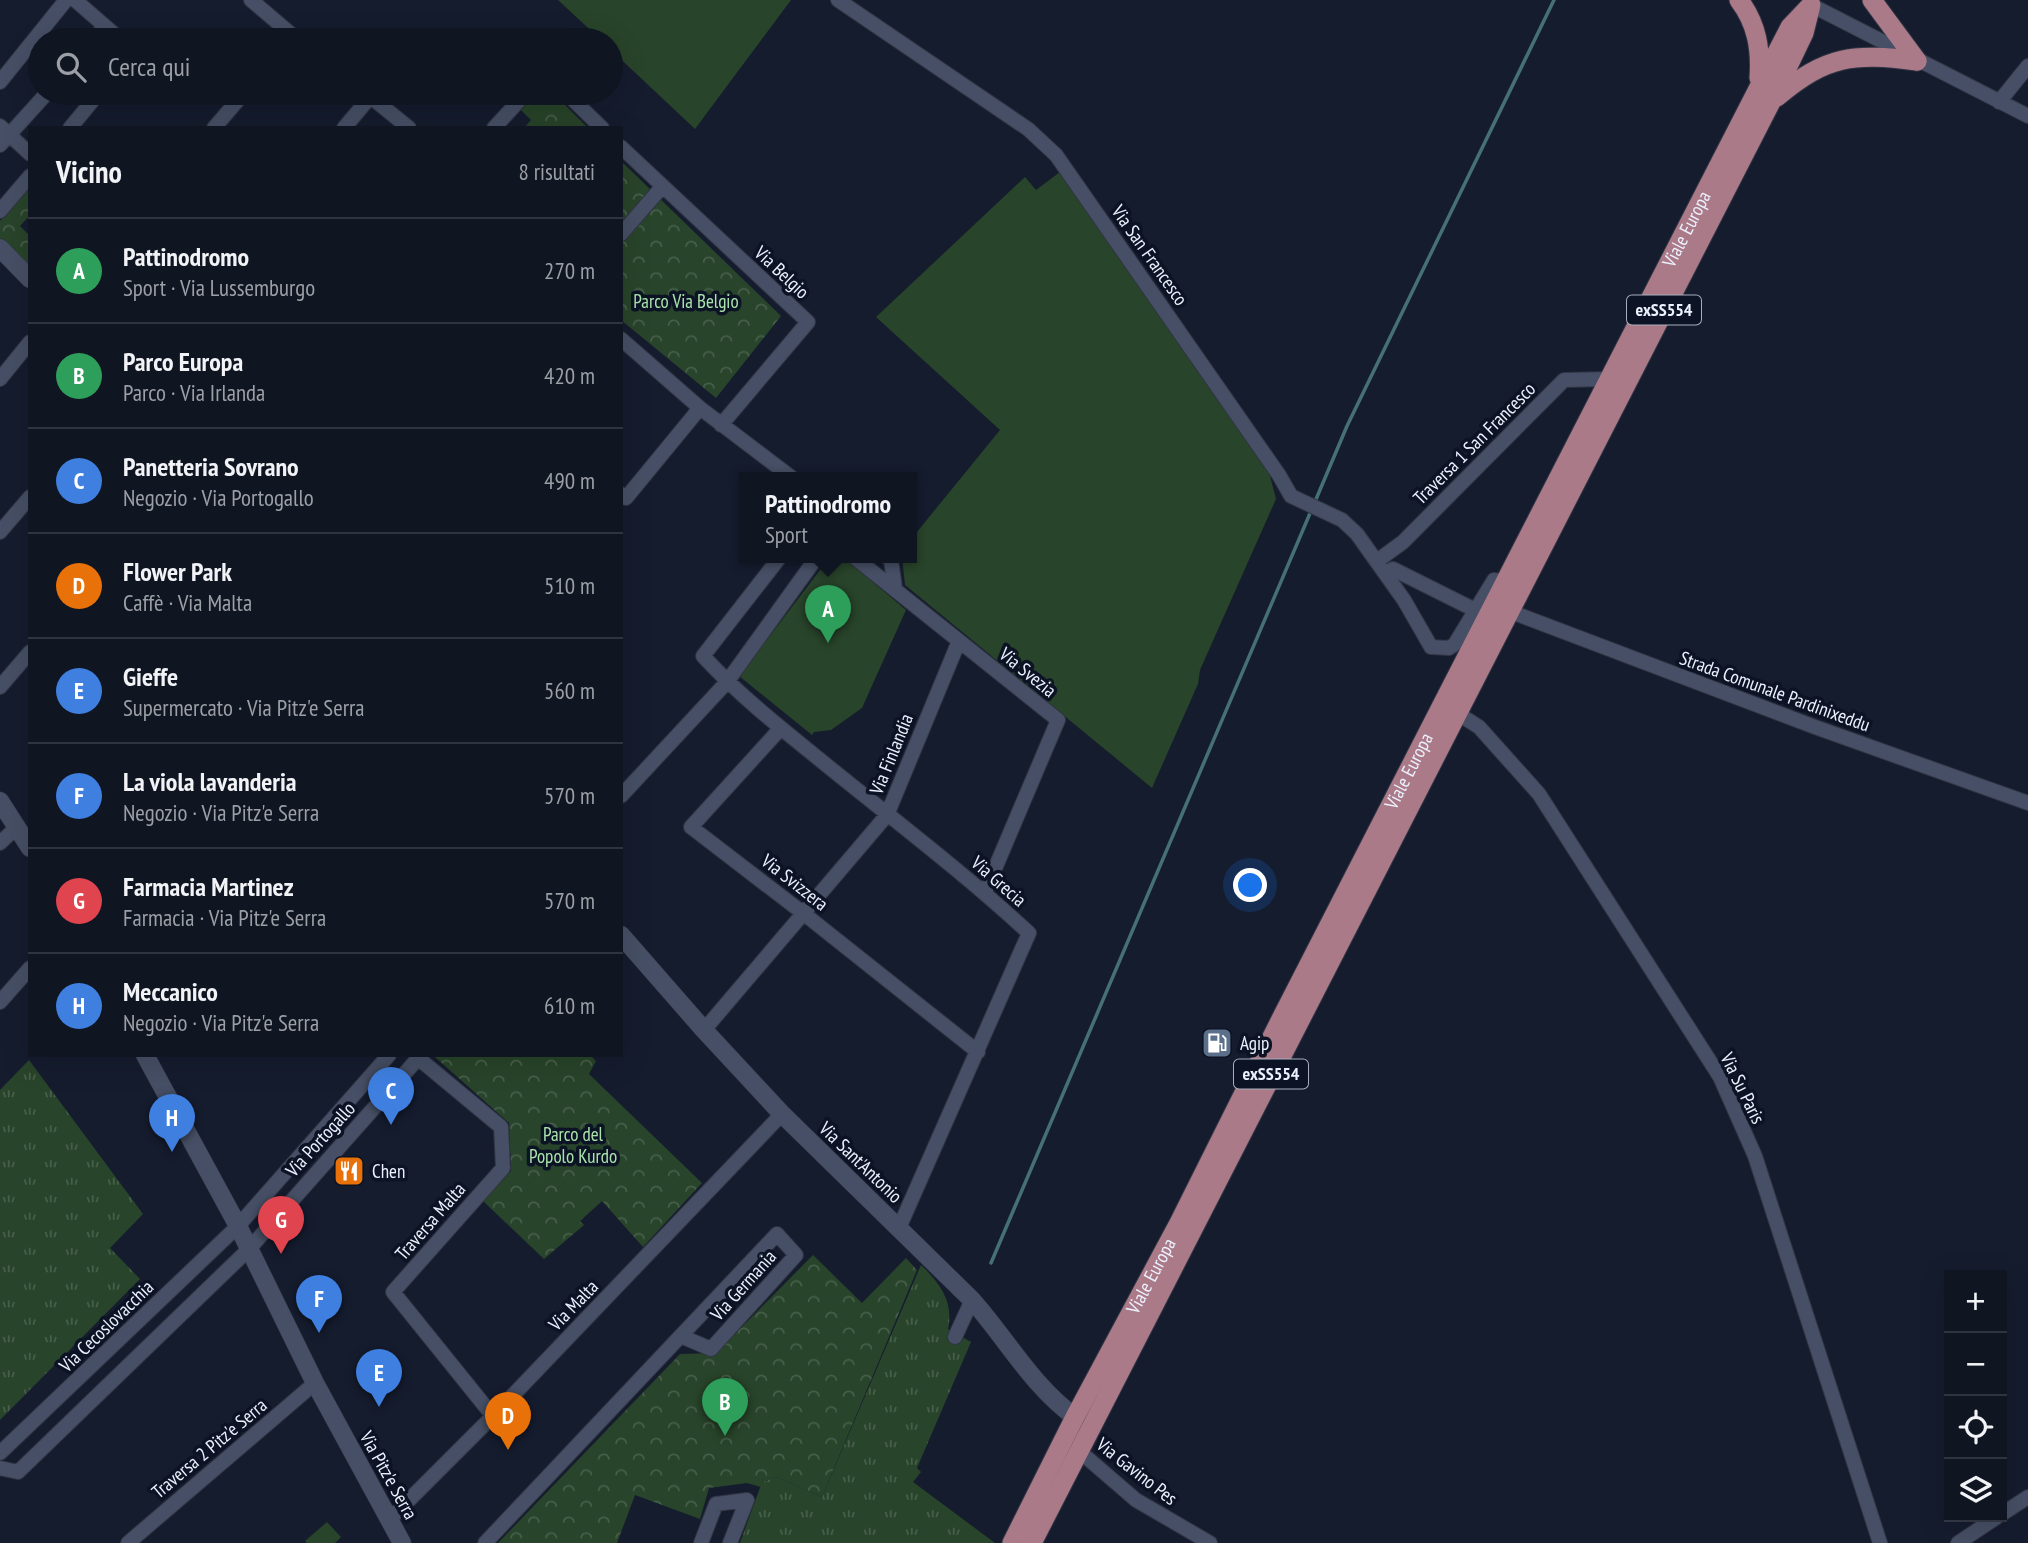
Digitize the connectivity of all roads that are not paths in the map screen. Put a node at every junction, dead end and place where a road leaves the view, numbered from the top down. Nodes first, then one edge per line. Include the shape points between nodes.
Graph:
1 (66, 0) edge
2 (75, 0) edge
3 (251, 0) edge
4 (838, 0) edge
5 (1739, 0) edge
6 (1872, 0) edge
7 (1812, 2) edge
8 (105, 26) joint
9 (43, 28) edge
10 (107, 28) edge
11 (281, 28) edge
12 (28, 47) edge
13 (1917, 61) junction
14 (2028, 66) edge
15 (0, 82) edge
16 (1764, 95) junction
17 (1998, 102) junction
18 (34, 105) edge
19 (89, 105) edge
20 (234, 105) edge
21 (361, 105) edge
22 (382, 105) edge
23 (515, 105) edge
24 (578, 105) edge
25 (2028, 117) edge
26 (73, 126) edge
27 (216, 126) edge
28 (345, 126) edge
29 (407, 126) edge
30 (496, 126) edge
31 (600, 126) edge
32 (3, 135) edge
33 (623, 149) edge
34 (28, 153) edge
35 (28, 178) edge
36 (662, 187) junction
37 (0, 211) edge
38 (623, 232) edge
39 (0, 248) edge
40 (28, 277) edge
41 (623, 341) edge
42 (28, 344) edge
43 (0, 379) edge
44 (1609, 380) junction
45 (700, 408) junction
46 (721, 425) junction
47 (784, 472) edge
48 (623, 496) edge
49 (28, 499) edge
50 (0, 532) edge
51 (775, 563) edge
52 (813, 563) edge
53 (862, 563) edge
54 (891, 563) edge
55 (1381, 567) junction
56 (1506, 582) junction
57 (895, 589) junction
58 (1475, 610) junction
59 (1509, 611) junction
60 (959, 640) junction
61 (28, 654) edge
62 (727, 682) junction
63 (0, 687) edge
64 (1457, 713) junction
65 (780, 728) junction
66 (623, 794) edge
67 (0, 802) edge
68 (2028, 803) edge
69 (887, 815) junction
70 (25, 834) edge
71 (0, 843) edge
72 (985, 892) junction
73 (803, 913) junction
74 (623, 937) edge
75 (28, 970) edge
76 (0, 1002) edge
77 (704, 1030) junction
78 (978, 1052) junction
79 (146, 1057) edge
80 (386, 1057) edge
81 (419, 1057) edge
82 (782, 1114) junction
83 (238, 1226) junction
84 (899, 1228) junction
85 (248, 1248) junction
86 (972, 1300) junction
87 (683, 1337) junction
88 (955, 1337) dead end
89 (315, 1383) junction
90 (493, 1416) junction
91 (1075, 1417) junction
92 (1078, 1450) junction
93 (0, 1453) edge
94 (0, 1468) edge
95 (2028, 1497) edge
96 (2007, 1511) edge
97 (390, 1520) junction
98 (1990, 1522) edge
99 (128, 1543) edge
100 (402, 1543) edge
101 (485, 1543) edge
102 (701, 1543) edge
103 (730, 1543) edge
104 (1012, 1543) edge
105 (1032, 1543) edge
106 (1210, 1543) edge
107 (1880, 1543) edge
108 (1958, 1543) edge

1 - 9 street
2 - 8 street
3 - 11 street
4 - 55 street, Via San Francesco via 1028,129 1056,155 1291,496 1342,520
5 - 16 main road via 1761,54
6 - 13 main road
7 - 13 street
7 - 16 main road, Viale Europa / exSS554 via 1790,27
8 - 10 street
12 - 15 street
13 - 16 main road via 1855,57 1829,63
13 - 17 street
14 - 17 street
16 - 44 main road, Viale Europa / exSS554
16 - 59 main road, Viale Europa / exSS554
17 - 25 street
18 - 32 street
19 - 26 street
20 - 27 street
21 - 28 street
22 - 29 street
23 - 30 street
24 - 31 street
32 - 34 street
33 - 36 street, Via Belgio
35 - 37 street
36 - 38 street
36 - 46 street, Via Belgio via 807,322
39 - 40 street
41 - 45 street
42 - 43 street
44 - 55 street, Traversa 1 San Francesco via 1564,380
44 - 56 main road, Viale Europa / exSS554
45 - 46 street
45 - 48 street via 626,498
46 - 47 street
49 - 50 street
51 - 62 street, Via Grecia via 703,656
52 - 62 street
53 - 57 street, Via Svezia
54 - 57 street
55 - 58 street
55 - 58 street, Via San Francesco via 1432,647 1455,644
56 - 58 street, Via San Francesco via 1494,580
56 - 91 main road, Viale Europa / exSS554 via 1180,1223
57 - 60 street, Via Svezia
59 - 64 main road, Viale Europa / exSS554
59 - 68 street, Strada Comunale Pardinixeddu
60 - 69 street, Via Finlandia
60 - 72 street, Via Svezia via 1058,720
61 - 63 street
62 - 65 street, Via Grecia
62 - 66 street
64 - 92 main road, Viale Europa / exSS554
64 - 107 street, Via Su Paris via 1479,727 1539,794 1720,1077 1755,1156
65 - 69 street, Via Grecia
65 - 73 street, Via Svizzera via 691,827
67 - 70 street
69 - 72 street, Via Grecia
69 - 73 street, Via Finlandia
70 - 71 street
72 - 78 street, Via Grecia via 1029,933
73 - 77 street, Via Finlandia
73 - 78 street, Via Svizzera
74 - 77 street, Via Sant'Antonio
75 - 76 street
77 - 82 street, Via Sant'Antonio
78 - 84 street, Via Grecia
79 - 83 street, Via Pitz'e Serra
80 - 83 street, Via Portogallo
81 - 85 street, Via Portogallo
81 - 90 street, Traversa Malta via 501,1127 503,1168 393,1292
82 - 84 street, Via Sant'Antonio
82 - 90 street, Via Malta
83 - 85 street, Via Pitz'e Serra
83 - 93 street, Via Cecoslovacchia
84 - 86 street, Via Sant'Antonio
85 - 89 street, Via Pitz'e Serra
85 - 94 street via 18,1472
86 - 88 street
86 - 91 street, Via Sant'Antonio via 1032,1377
87 - 87 street, Via Germania via 710,1349 796,1255 778,1234
87 - 101 street, Via Germania
89 - 97 street, Via Pitz'e Serra
89 - 99 street, Traversa 2 Pitz'e Serra
90 - 97 street, Via Malta
91 - 104 main road, Viale Europa / exSS554
92 - 105 main road, Viale Europa / exSS554
92 - 106 street, Via Gavino Pes via 1136,1500
95 - 96 street
97 - 100 street, Via Pitz'e Serra
98 - 108 street
102 - 103 street via 716,1504 747,1500

